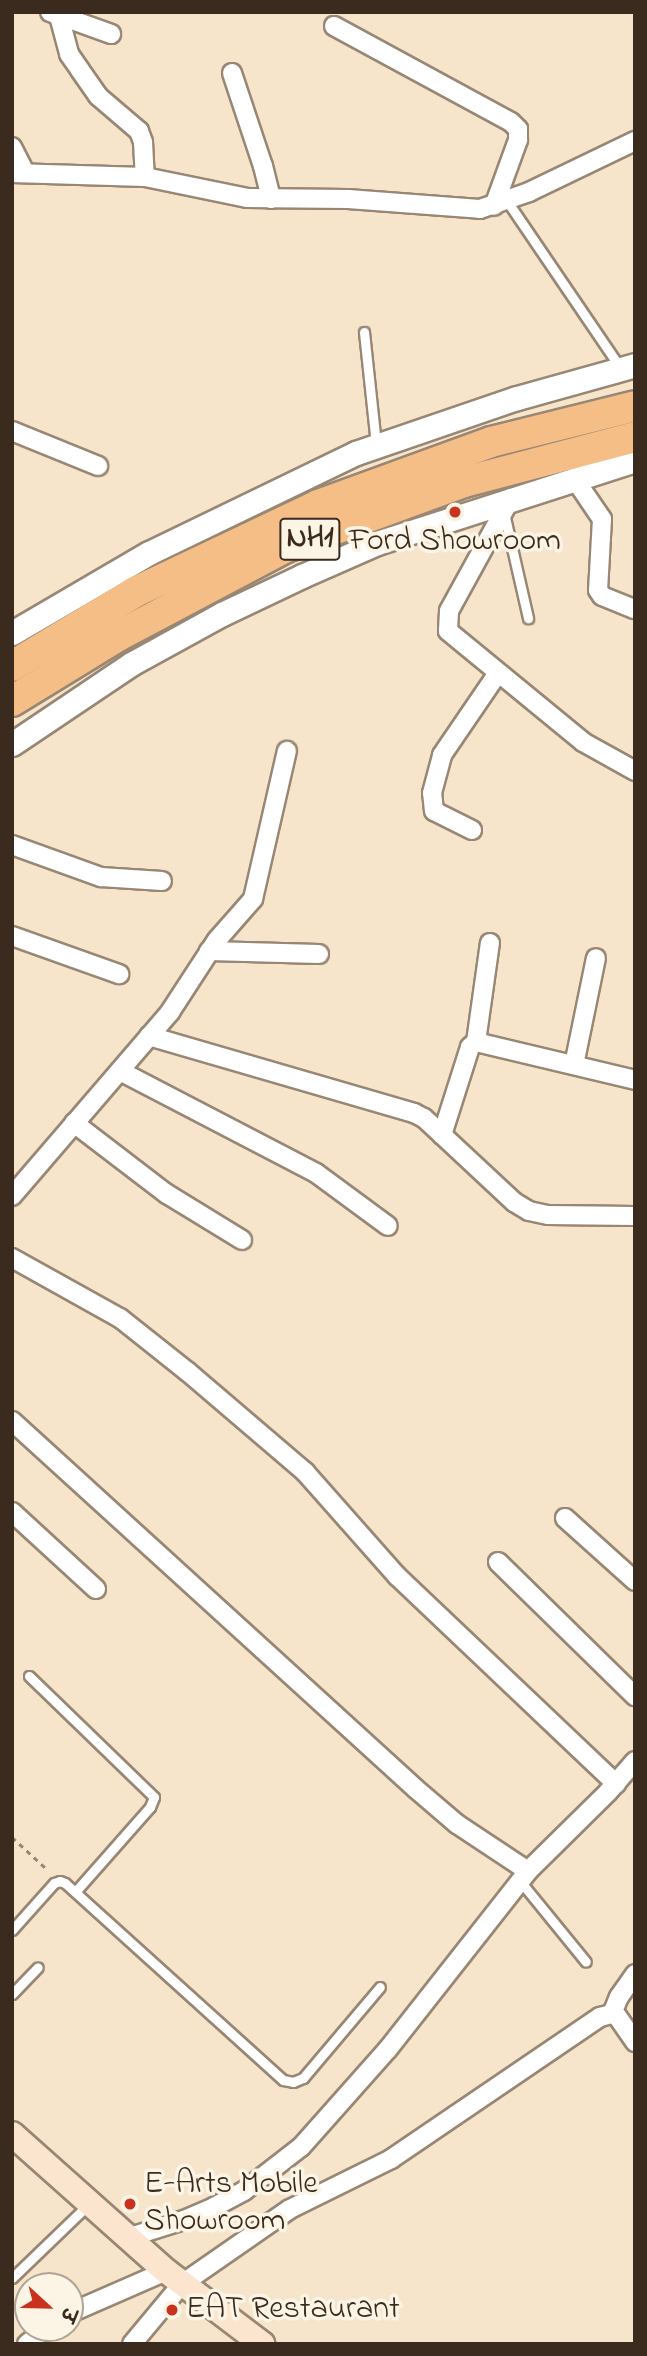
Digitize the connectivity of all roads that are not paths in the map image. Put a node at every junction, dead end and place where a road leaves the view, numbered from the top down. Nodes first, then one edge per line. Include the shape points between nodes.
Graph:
1 (54, 14) edge
2 (334, 26) dead end
3 (111, 34) dead end
4 (232, 73) dead end
5 (635, 141) edge
6 (12, 147) edge
7 (19, 173) edge
8 (145, 177) junction
9 (271, 199) junction
10 (500, 204) junction
11 (364, 332) dead end
12 (628, 367) edge
13 (635, 406) edge
14 (12, 431) edge
15 (635, 436) edge
16 (376, 446) junction
17 (635, 460) edge
18 (98, 466) dead end
19 (574, 478) junction
20 (507, 505) junction
21 (635, 609) edge
22 (528, 618) dead end
23 (12, 633) edge
24 (12, 666) edge
25 (498, 673) junction
26 (12, 702) edge
27 (12, 744) edge
28 (287, 751) dead end
29 (635, 771) edge
30 (472, 830) dead end
31 (12, 845) edge
32 (162, 881) dead end
33 (12, 936) edge
34 (489, 943) dead end
35 (209, 951) junction
36 (319, 954) dead end
37 (596, 958) dead end
38 (119, 974) dead end
39 (149, 1036) junction
40 (476, 1042) junction
41 (574, 1065) junction
42 (120, 1071) junction
43 (635, 1080) edge
44 (74, 1123) junction
45 (442, 1135) junction
46 (12, 1196) edge
47 (635, 1216) edge
48 (388, 1226) dead end
49 (242, 1240) dead end
50 (12, 1258) edge
51 (12, 1420) edge
52 (12, 1512) edge
53 (565, 1518) dead end
54 (498, 1562) dead end
55 (635, 1581) edge
56 (96, 1589) dead end
57 (29, 1676) dead end
58 (635, 1696) edge
59 (635, 1761) edge
60 (616, 1784) junction
61 (524, 1876) junction
62 (76, 1891) junction
63 (12, 1930) edge
64 (586, 1962) dead end
65 (38, 1967) dead end
66 (635, 1974) edge
67 (380, 1987) dead end
68 (12, 1994) edge
69 (612, 2014) junction
70 (635, 2042) edge
71 (12, 2134) edge
72 (89, 2203) junction
73 (127, 2238) junction
74 (12, 2278) edge
75 (174, 2278) junction
76 (84, 2308) edge
77 (132, 2344) edge
78 (262, 2344) edge

1 - 3 street
1 - 8 street via 79,70 98,96 139,131 144,142
2 - 10 street via 518,129
4 - 9 street
5 - 10 street
6 - 7 street
7 - 8 street
8 - 9 street via 224,196
9 - 10 street via 348,199 480,209
10 - 12 lane
11 - 16 lane
12 - 16 street via 517,398
13 - 24 highway, NH1 via 491,442 318,505 135,593
14 - 18 street
15 - 26 highway, NH1 via 464,482 284,548 118,636
16 - 23 street via 149,553
17 - 19 street
19 - 20 street
19 - 21 street via 602,519 598,590 602,596
20 - 22 lane
20 - 25 street via 447,622 448,631
20 - 27 street via 377,543 222,614 131,664
25 - 29 street via 583,742
25 - 30 street via 442,755 432,793 434,811
28 - 35 street via 253,899
31 - 32 street via 101,877
33 - 38 street
34 - 40 street
35 - 36 street
35 - 39 street via 183,995
37 - 41 street
39 - 42 street
39 - 45 street via 402,1109 424,1118
40 - 41 street
40 - 45 street via 470,1047
41 - 43 street
42 - 44 street
42 - 48 street via 316,1173
44 - 46 street
44 - 49 street via 167,1194
45 - 47 street via 529,1211
50 - 60 street via 120,1318 305,1472 397,1576
51 - 61 street via 426,1798
52 - 56 street
53 - 55 street
54 - 58 street
57 - 62 lane via 154,1797
59 - 60 street
60 - 61 street
61 - 64 lane
61 - 73 street via 388,2049 301,2147 254,2184 214,2207
62 - 63 lane via 60,1881
62 - 67 lane via 283,2080 303,2078
65 - 68 lane
66 - 69 street
69 - 70 street via 622,2020
69 - 75 street via 600,2017 391,2159 290,2208
71 - 72 main road
72 - 73 main road
72 - 74 lane
73 - 75 main road
75 - 76 street
75 - 77 street
75 - 78 main road

